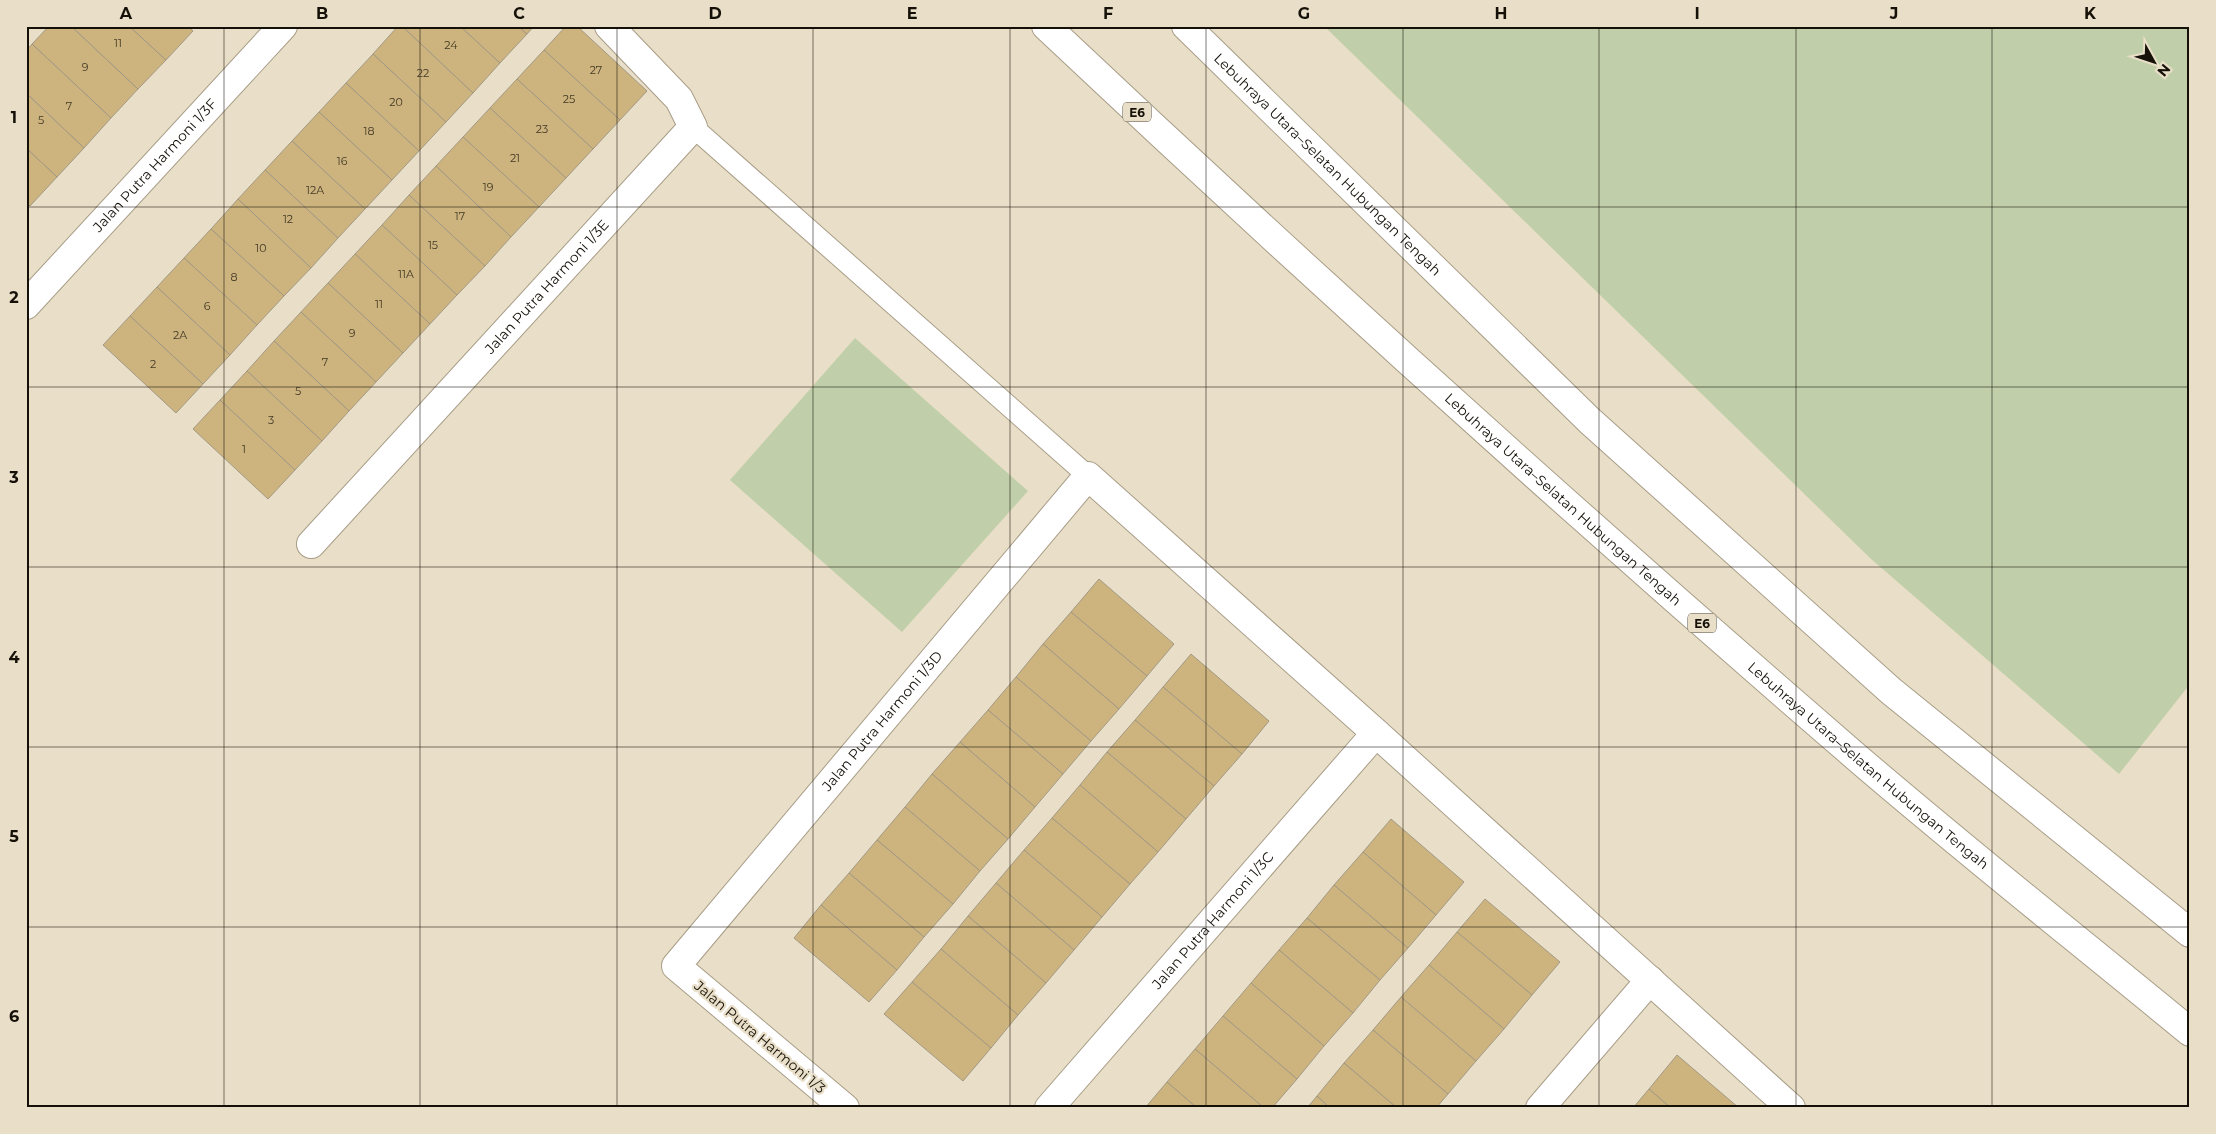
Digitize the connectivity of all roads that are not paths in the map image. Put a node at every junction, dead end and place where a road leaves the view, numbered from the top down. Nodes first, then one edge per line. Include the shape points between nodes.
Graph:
1 (283, 26) edge
2 (609, 26) edge
3 (1046, 26) edge
4 (1186, 26) edge
5 (693, 127) junction
6 (26, 305) edge
7 (1088, 476) junction
8 (310, 544) dead end
9 (1376, 732) junction
10 (2190, 933) edge
11 (676, 966) joint
12 (1650, 980) junction
13 (2190, 1032) edge
14 (845, 1108) edge
15 (1049, 1108) edge
16 (1540, 1108) edge
17 (1791, 1108) edge

1 - 6 main road, Jalan Putra Harmoni 1/3F
2 - 5 main road via 679,99
3 - 13 main road, Lebuhraya Utara–Selatan Hubungan Tengah / E6 via 1229,199 1520,463 1843,746
4 - 10 main road, Lebuhraya Utara–Selatan Hubungan Tengah via 1590,421 1891,691
5 - 7 lane
5 - 8 main road, Jalan Putra Harmoni 1/3E
7 - 9 main road
7 - 11 main road, Jalan Putra Harmoni 1/3D
9 - 12 main road
9 - 15 main road, Jalan Putra Harmoni 1/3C
11 - 14 main road, Jalan Putra Harmoni 1/3
12 - 16 main road
12 - 17 main road

